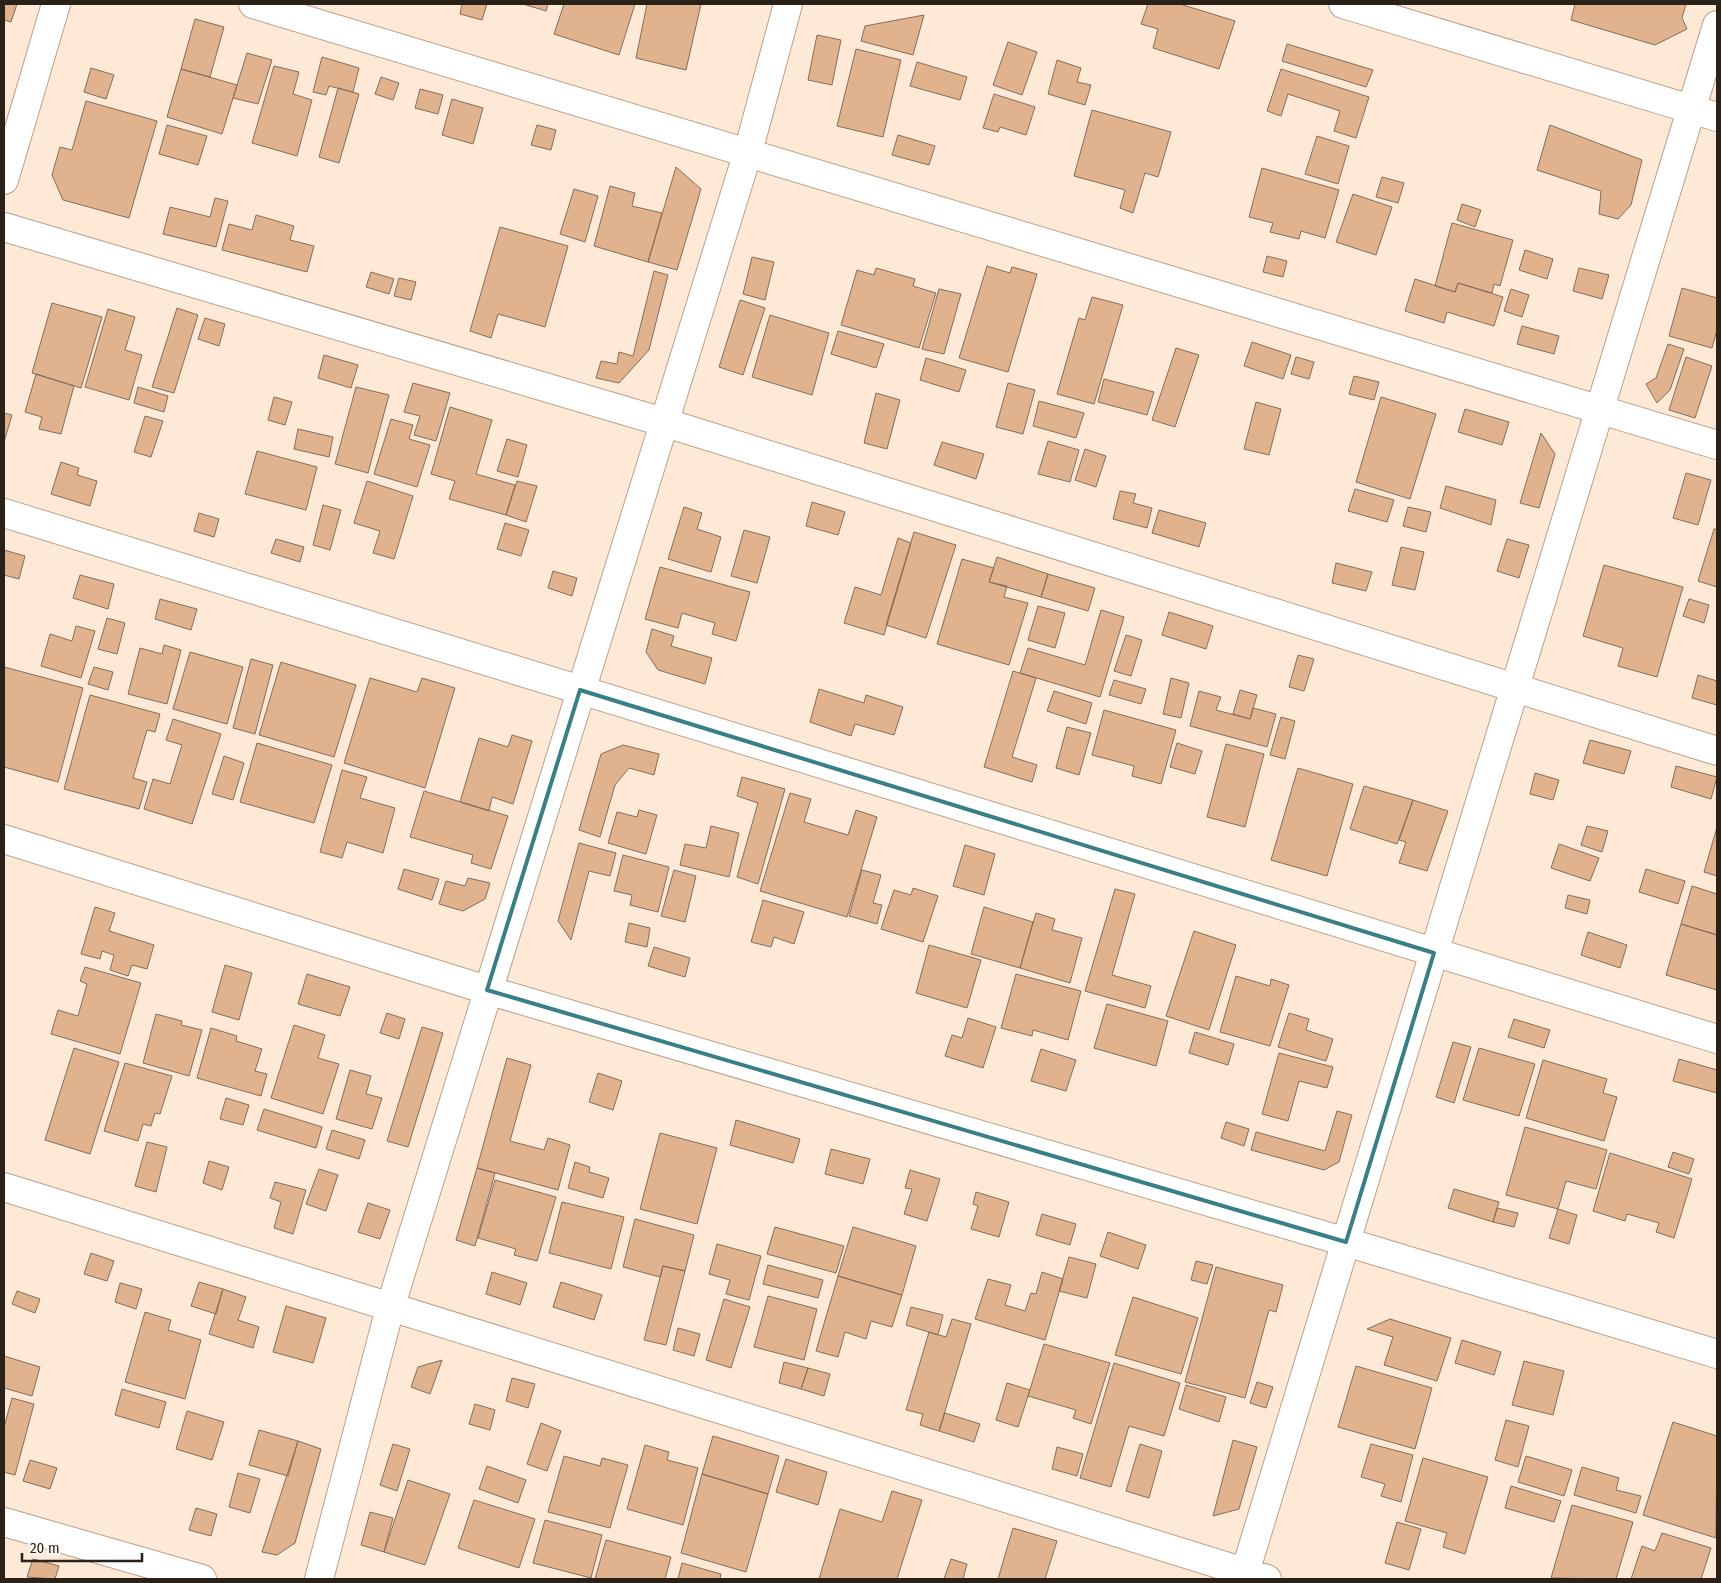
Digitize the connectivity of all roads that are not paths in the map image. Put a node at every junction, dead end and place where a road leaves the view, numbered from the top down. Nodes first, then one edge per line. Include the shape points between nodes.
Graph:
1 (56, 4) edge
2 (253, 4) edge
3 (788, 4) edge
4 (1343, 4) edge
5 (1717, 25) edge
6 (1704, 113) edge
7 (748, 152) junction
8 (4, 180) edge
9 (4, 227) edge
10 (1600, 410) junction
11 (663, 422) junction
12 (1717, 445) edge
13 (4, 513) edge
14 (1514, 689) junction
15 (580, 690) junction
16 (1717, 751) edge
17 (4, 839) edge
18 (1434, 954) junction
19 (487, 990) junction
20 (1717, 1039) edge
21 (4, 1188) edge
22 (1346, 1242) junction
23 (390, 1308) junction
24 (1717, 1354) edge
25 (4, 1522) edge
26 (1251, 1577) edge
27 (202, 1579) edge
28 (319, 1579) edge

1 - 8 street
2 - 7 street
3 - 7 street
4 - 6 street
5 - 6 street
6 - 10 street
7 - 10 street
7 - 11 street
9 - 11 street
10 - 12 street
10 - 14 street
11 - 14 street
11 - 15 street
13 - 15 street
14 - 16 street
14 - 18 street
15 - 18 street
15 - 19 street
17 - 19 street
18 - 20 street
18 - 22 street
19 - 22 street
19 - 23 street
21 - 23 street
22 - 24 street
22 - 26 street
23 - 26 street
23 - 28 street
25 - 27 street

